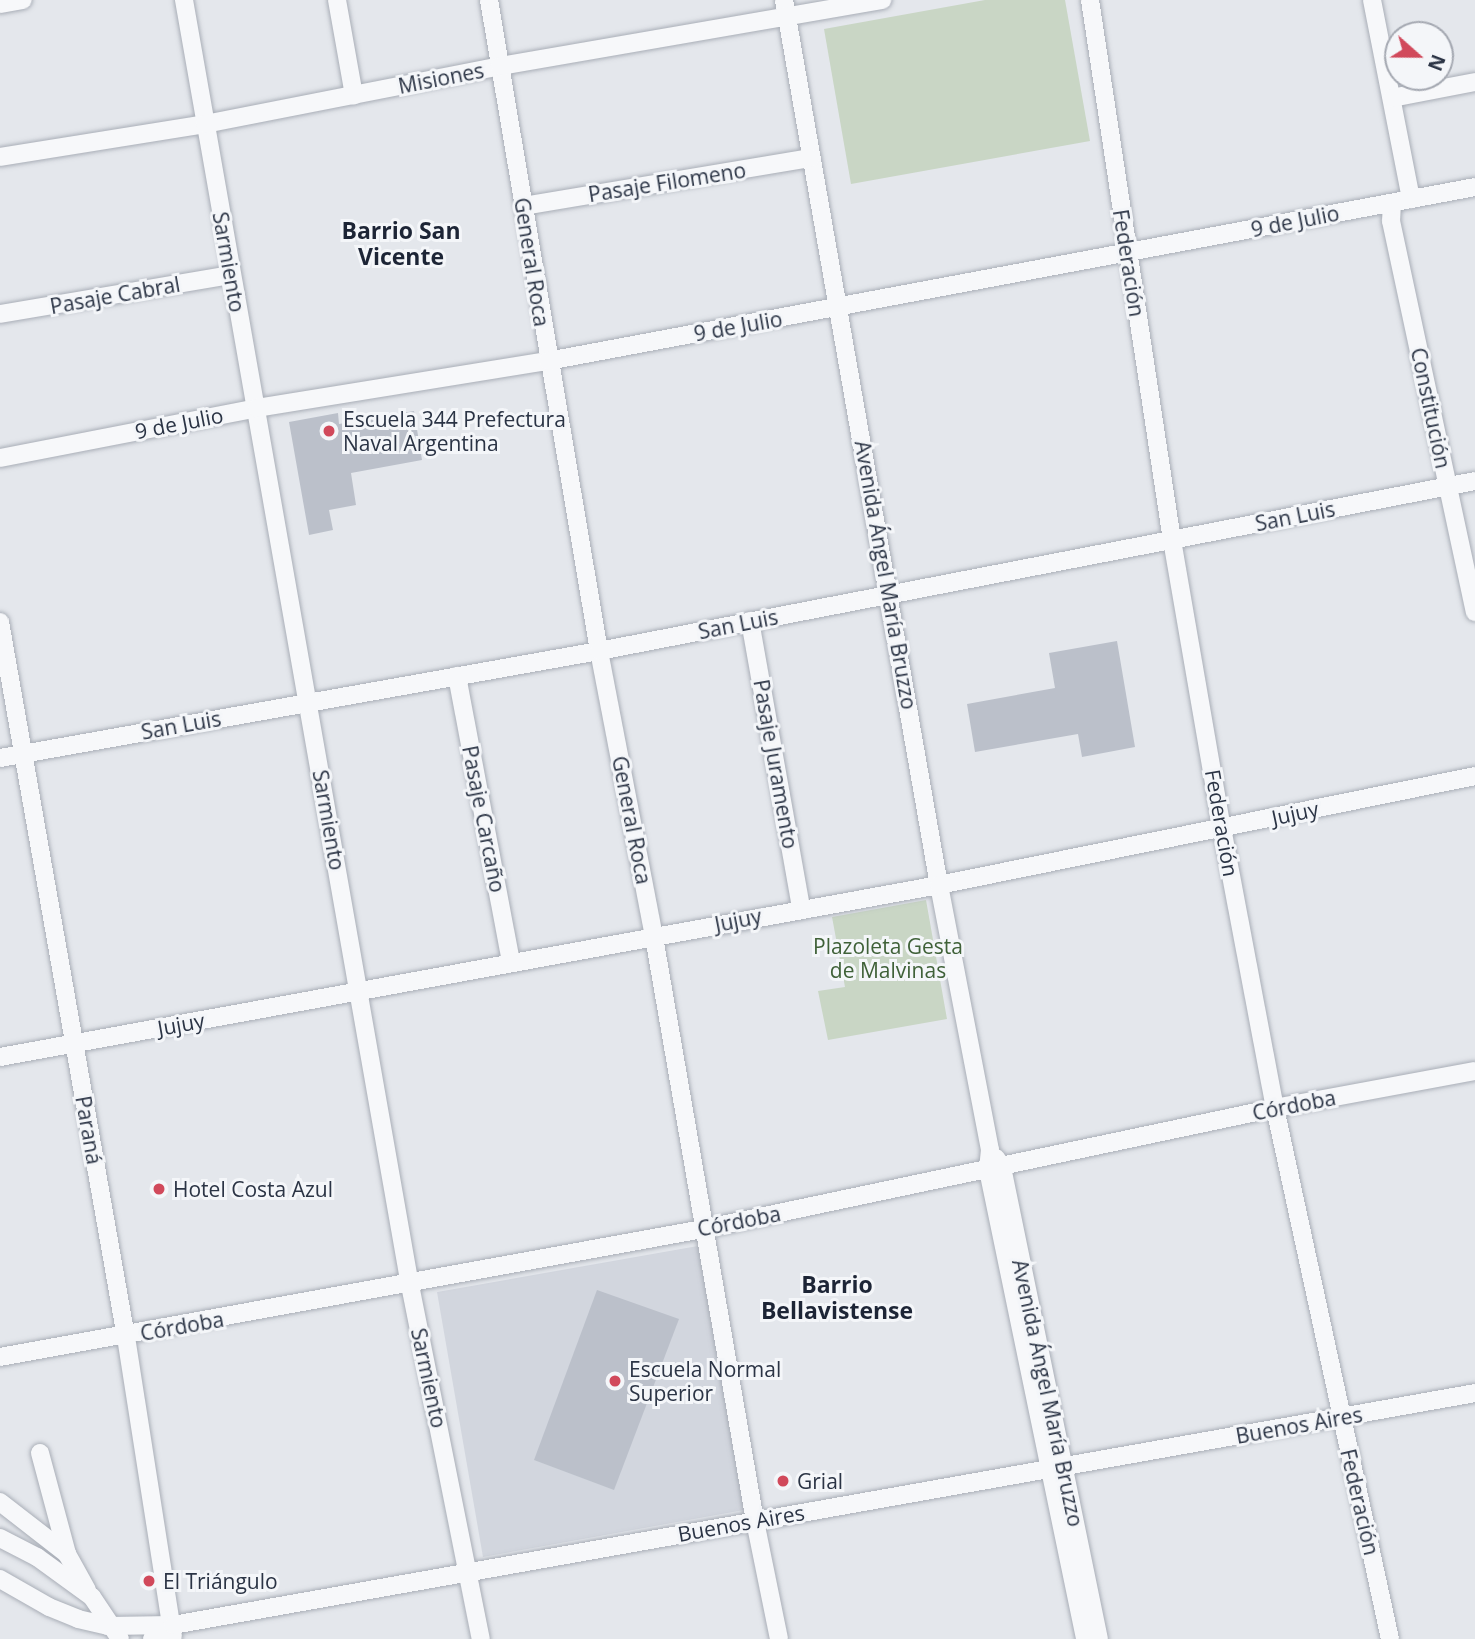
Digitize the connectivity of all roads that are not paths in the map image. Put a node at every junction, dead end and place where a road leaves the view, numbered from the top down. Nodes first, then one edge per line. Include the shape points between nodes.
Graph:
1 (23, 0) edge
2 (184, 0) edge
3 (337, 0) edge
4 (489, 0) edge
5 (882, 0) edge
6 (1090, 0) edge
7 (1371, 0) edge
8 (0, 4) edge
9 (786, 8) edge
10 (500, 66) junction
11 (1475, 82) edge
12 (354, 95) junction
13 (1392, 98) junction
14 (205, 124) junction
15 (0, 157) edge
16 (811, 158) junction
17 (1475, 187) edge
18 (1411, 199) junction
19 (1392, 203) junction
20 (524, 206) junction
21 (1128, 253) junction
22 (230, 275) junction
23 (838, 307) junction
24 (0, 314) edge
25 (548, 360) junction
26 (257, 408) junction
27 (0, 458) edge
28 (1475, 481) edge
29 (1448, 486) junction
30 (1171, 540) junction
31 (890, 596) junction
32 (1475, 612) edge
33 (750, 621) junction
34 (0, 622) edge
35 (599, 651) junction
36 (457, 676) junction
37 (308, 702) junction
38 (25, 753) junction
39 (0, 758) edge
40 (1475, 776) edge
41 (1222, 828) junction
42 (939, 885) junction
43 (801, 908) junction
44 (654, 937) junction
45 (511, 962) junction
46 (360, 991) junction
47 (74, 1044) junction
48 (0, 1056) edge
49 (1475, 1071) edge
50 (1275, 1108) junction
51 (995, 1169) junction
52 (703, 1229) junction
53 (410, 1285) junction
54 (125, 1336) junction
55 (0, 1357) edge
56 (1475, 1393) edge
57 (1341, 1417) junction
58 (40, 1453) dead end
59 (1056, 1467) junction
60 (0, 1502) edge
61 (755, 1521) junction
62 (0, 1538) edge
63 (66, 1554) junction
64 (468, 1573) junction
65 (0, 1579) edge
66 (92, 1597) junction
67 (173, 1632) edge
68 (114, 1633) edge
69 (152, 1639) edge
70 (481, 1639) edge
71 (779, 1639) edge
72 (1085, 1639) edge
73 (1099, 1639) edge
74 (1390, 1639) edge

1 - 8 street
2 - 14 street, Sarmiento
3 - 12 street
4 - 10 street, General Roca
5 - 9 street, Misiones
6 - 21 street, Federación
7 - 13 street
9 - 10 street, Misiones
9 - 16 street, Avenida Ángel María Bruzzo
10 - 12 street, Misiones
10 - 20 street, General Roca
11 - 13 street
12 - 14 street, Misiones
13 - 18 street
14 - 15 street, Misiones
14 - 22 street, Sarmiento
16 - 20 street, Pasaje Filomeno
16 - 23 street, Avenida Ángel María Bruzzo
17 - 18 street, 9 de Julio
18 - 19 street, 9 de Julio
19 - 21 street, 9 de Julio
19 - 29 street, Constitución via 1391,221
20 - 25 street, General Roca
21 - 23 street, 9 de Julio
21 - 30 street, Federación
22 - 24 street, Pasaje Cabral
22 - 26 street, Sarmiento
23 - 25 street, 9 de Julio
23 - 31 street, Avenida Ángel María Bruzzo
25 - 26 street, 9 de Julio
25 - 35 street, General Roca
26 - 27 street, 9 de Julio
26 - 37 street, Sarmiento
28 - 29 street, San Luis
29 - 30 street, San Luis
29 - 32 street, Constitución
30 - 31 street, San Luis
30 - 41 street, Federación
31 - 33 street, San Luis
31 - 42 street, Avenida Ángel María Bruzzo
33 - 35 street, San Luis
33 - 43 street, Pasaje Juramento
34 - 38 street, Paraná
35 - 36 street, San Luis
35 - 44 street, General Roca
36 - 37 street, San Luis
36 - 45 street, Pasaje Carcaño
37 - 38 street, San Luis
37 - 46 street, Sarmiento
38 - 39 street, San Luis
38 - 47 street, Paraná
40 - 41 street, Jujuy
41 - 42 street, Jujuy
41 - 50 street, Federación
42 - 43 street, Jujuy
42 - 51 street, Avenida Ángel María Bruzzo
43 - 44 street, Jujuy
44 - 45 street, Jujuy
44 - 52 street, General Roca
45 - 46 street, Jujuy
46 - 47 street, Jujuy
46 - 53 street, Sarmiento
47 - 48 street, Jujuy
47 - 54 street, Paraná
49 - 50 street, Córdoba
50 - 51 street, Córdoba
50 - 57 street, Federación
51 - 52 street, Córdoba
51 - 59 street, Avenida Ángel María Bruzzo
52 - 53 street, Córdoba
52 - 61 street, General Roca
53 - 54 street, Córdoba
53 - 64 street, Sarmiento
54 - 55 street, Córdoba
54 - 67 street, Paraná
56 - 57 street, Buenos Aires
57 - 59 street, Buenos Aires
57 - 74 street, Federación
58 - 63 street
59 - 61 street, Buenos Aires
59 - 72 street, Avenida Ángel María Bruzzo
59 - 73 street, Avenida Ángel María Bruzzo
60 - 63 street
61 - 64 street, Buenos Aires
61 - 71 street, General Roca
62 - 66 street via 37,1557
63 - 66 street
64 - 67 street, Buenos Aires
64 - 70 street, Sarmiento
65 - 68 street, Buenos Aires via 49,1607
66 - 68 street
67 - 68 street, Buenos Aires
67 - 69 street, Buenos Aires

